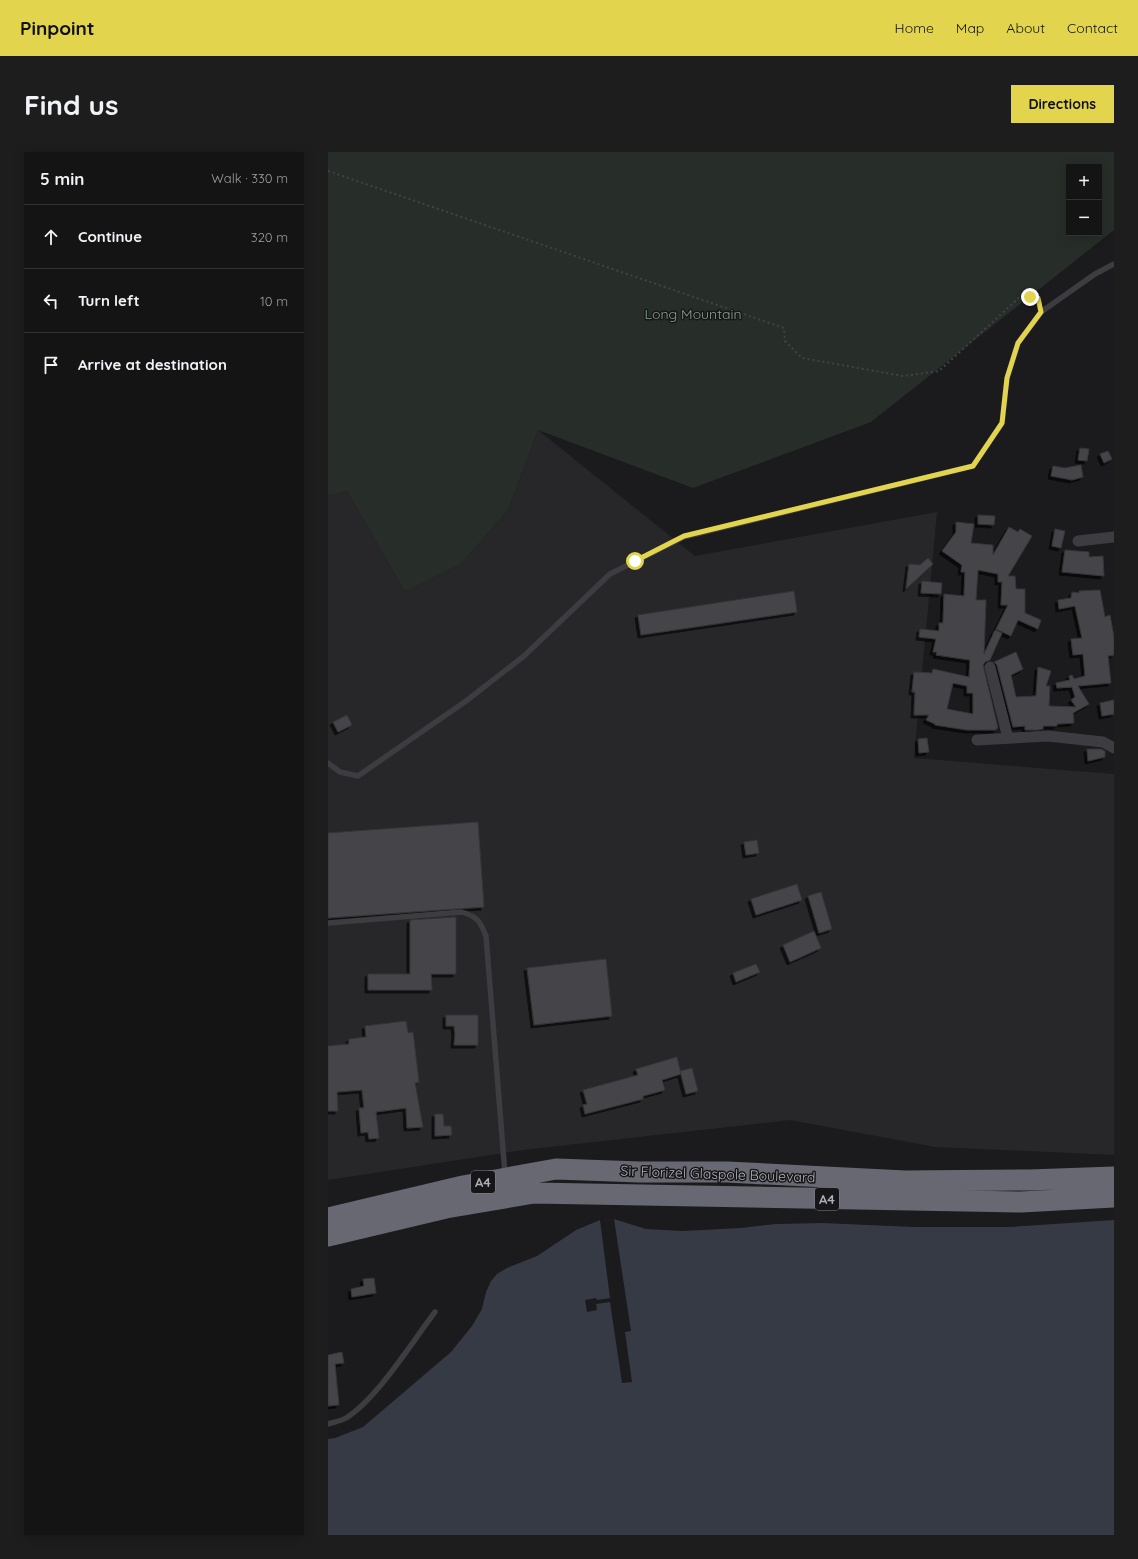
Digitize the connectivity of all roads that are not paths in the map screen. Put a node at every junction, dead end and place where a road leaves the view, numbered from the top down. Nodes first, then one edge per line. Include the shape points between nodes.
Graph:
1 (1114, 264) edge
2 (1114, 537) edge
3 (1078, 541) dead end
4 (990, 667) dead end
5 (1008, 738) junction
6 (977, 740) dead end
7 (1114, 748) edge
8 (328, 763) edge
9 (328, 923) edge
10 (1114, 1177) edge
11 (505, 1178) junction
12 (1114, 1197) edge
13 (328, 1218) edge
14 (328, 1236) edge
15 (435, 1312) dead end
16 (328, 1424) edge

1 - 8 lane via 1095,274 1041,312 1018,343 1007,378 1002,423 973,466 684,536 610,574 524,656 466,701 358,776 340,772
2 - 3 street
4 - 5 street
5 - 6 street
5 - 7 street via 1048,736 1103,742
9 - 11 lane via 462,912 472,915 481,922 486,936
10 - 11 highway, Sir Florizel Glaspole Boulevard / A4 via 905,1181 726,1172 556,1169
11 - 13 highway, Sir Florizel Glaspole Boulevard / A4
12 - 14 highway, Sir Florizel Glaspole Boulevard / A4 via 1021,1202 534,1193 446,1208
15 - 16 lane via 383,1382 364,1403 345,1419

